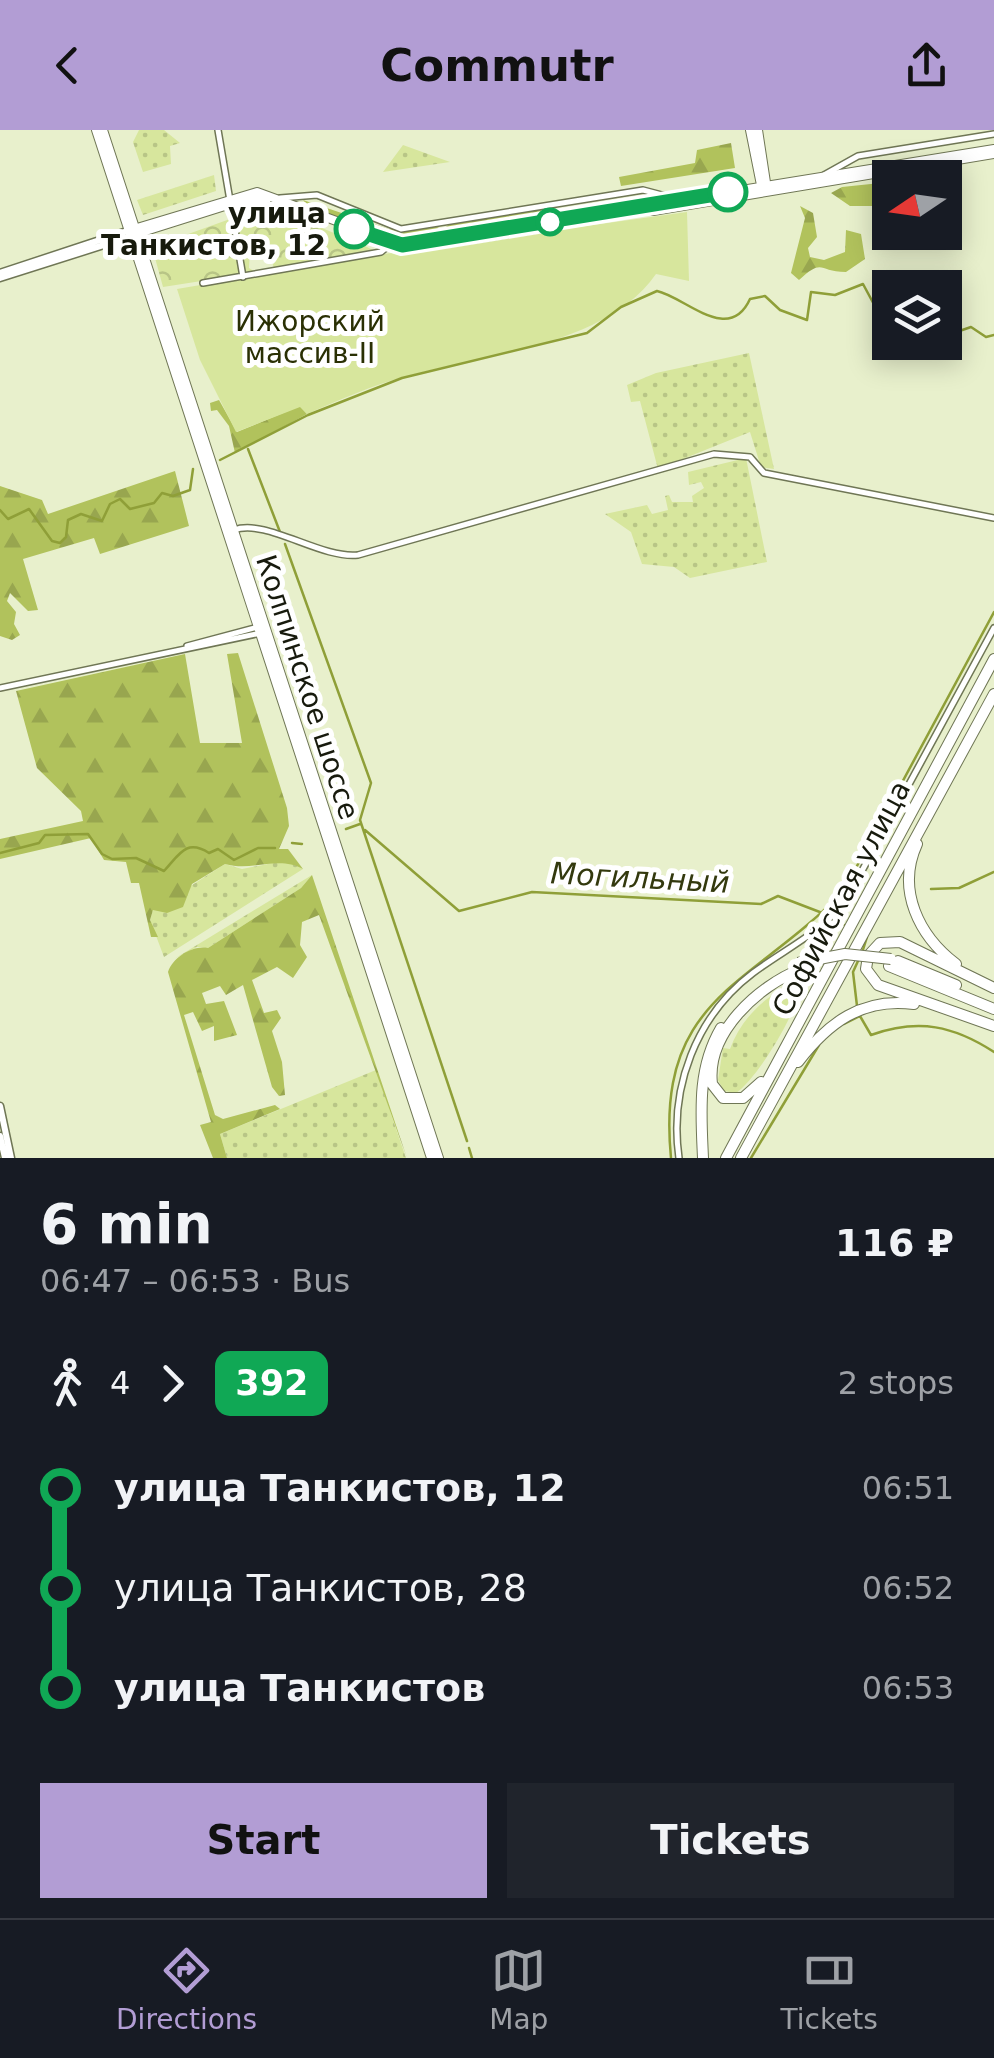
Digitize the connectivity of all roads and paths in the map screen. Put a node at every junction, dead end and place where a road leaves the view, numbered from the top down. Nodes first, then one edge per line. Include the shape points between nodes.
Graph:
1 (100, 130) edge
2 (218, 130) edge
3 (754, 130) edge
4 (994, 134) edge
5 (994, 152) edge
6 (958, 158) junction
7 (819, 178) junction
8 (764, 189) junction
9 (278, 198) junction
10 (590, 199) junction
11 (680, 200) junction
12 (230, 201) junction
13 (592, 218) junction
14 (133, 232) junction
15 (387, 248) junction
16 (0, 276) edge
17 (243, 276) junction
18 (203, 283) dead end
19 (994, 518) edge
20 (234, 530) junction
21 (994, 628) edge
22 (261, 630) junction
23 (994, 659) edge
24 (982, 682) junction
25 (0, 688) edge
26 (994, 695) edge
27 (946, 779) junction
28 (800, 966) junction
29 (994, 987) edge
30 (994, 1005) edge
31 (934, 1007) junction
32 (994, 1026) edge
33 (783, 1054) junction
34 (779, 1086) junction
35 (0, 1106) edge
36 (0, 1136) edge
37 (8, 1158) edge
38 (430, 1158) edge
39 (439, 1158) edge
40 (679, 1158) edge
41 (703, 1158) edge
42 (726, 1158) edge
43 (741, 1158) edge

1 - 14 main road
2 - 12 street
3 - 8 main road
4 - 7 street via 858,156
5 - 6 main road
6 - 7 main road
6 - 8 main road
7 - 8 main road
8 - 11 main road
8 - 13 main road
9 - 10 street via 317,195 401,229
9 - 12 main road via 257,192
9 - 13 main road via 398,245
10 - 11 street via 643,190
10 - 13 street
11 - 13 main road
12 - 14 main road
12 - 15 main road via 267,199
12 - 17 street
13 - 15 main road
14 - 16 street
14 - 20 main road, Колпинское шоссе
14 - 22 main road, Колпинское шоссе
15 - 17 street
17 - 18 street
19 - 20 street via 764,472 750,457 714,454 358,554 333,554 248,527
20 - 22 main road, Колпинское шоссе
21 - 40 street via 844,902 817,931 740,984 710,1019 682,1084
22 - 25 street
22 - 38 main road, Колпинское шоссе
22 - 39 main road, Колпинское шоссе
23 - 24 main road, Софийская улица
24 - 26 main road via 984,697
24 - 33 main road, Софийская улица
26 - 27 main road, Софийская улица
27 - 29 main road via 913,854 911,901 935,947
27 - 34 main road, Софийская улица
28 - 30 main road, bridge via 890,962
28 - 33 main road via 736,1016 714,1058 712,1084 722,1098 742,1098
28 - 41 main road via 747,995 712,1044 702,1087
29 - 31 main road via 900,942 886,940 871,950 866,970 872,981
31 - 32 main road
31 - 34 main road via 891,1003 848,1014 820,1034
33 - 42 main road, Софийская улица
34 - 43 main road, Софийская улица
35 - 37 street
36 - 37 street

